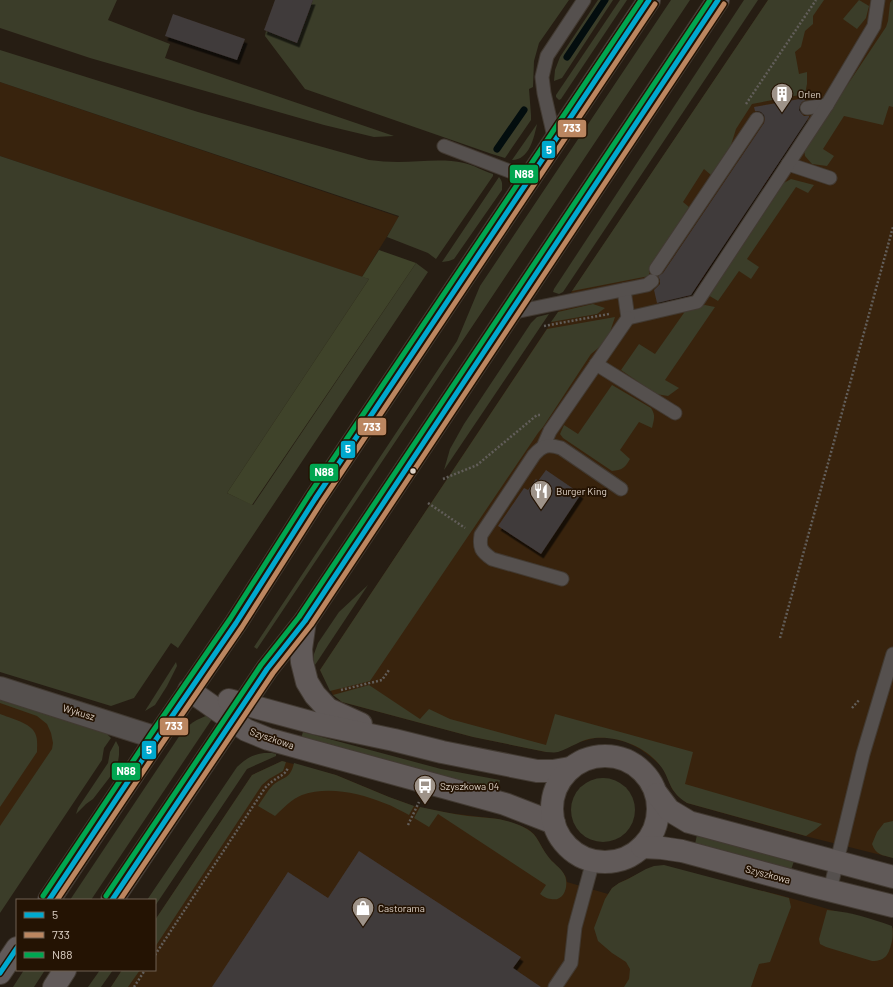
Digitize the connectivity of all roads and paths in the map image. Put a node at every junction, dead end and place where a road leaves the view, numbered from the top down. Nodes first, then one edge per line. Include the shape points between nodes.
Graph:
1 (584, 0) edge
2 (649, 0) edge
3 (718, 0) edge
4 (878, 0) edge
5 (827, 106) junction
6 (808, 108) dead end
7 (757, 119) dead end
8 (555, 141) junction
9 (444, 146) dead end
10 (788, 164) junction
11 (830, 178) dead end
12 (530, 179) junction
13 (893, 227) edge
14 (624, 290) junction
15 (510, 313) junction
16 (628, 314) junction
17 (544, 326) dead end
18 (596, 364) junction
19 (675, 413) dead end
20 (560, 416) junction
21 (543, 447) junction
22 (443, 479) dead end
23 (621, 489) dead end
24 (428, 503) dead end
25 (481, 535) junction
26 (562, 579) dead end
27 (305, 621) junction
28 (780, 638) dead end
29 (893, 654) edge
30 (389, 670) dead end
31 (0, 688) edge
32 (190, 690) junction
33 (334, 692) dead end
34 (238, 712) junction
35 (157, 738) junction
36 (394, 740) junction
37 (289, 764) dead end
38 (570, 768) junction
39 (657, 794) junction
40 (419, 801) dead end
41 (554, 823) junction
42 (408, 825) dead end
43 (642, 848) junction
44 (593, 861) junction
45 (837, 862) junction
46 (893, 877) edge
47 (830, 890) junction
48 (50, 899) edge
49 (113, 899) edge
50 (893, 906) edge
51 (16, 949) edge
52 (156, 953) edge
53 (64, 971) edge
54 (144, 971) edge
55 (0, 973) edge
56 (54, 987) edge
57 (134, 987) edge
58 (555, 987) edge

1 - 8 lane via 547,56 542,77
2 - 8 main road
3 - 15 main road
4 - 5 lane via 874,26
5 - 6 lane
5 - 10 lane
7 - 14 lane via 647,285
8 - 12 main road
9 - 12 lane
10 - 11 lane
10 - 16 lane via 758,203 697,302
12 - 32 main road
13 - 28 path
14 - 15 lane
14 - 16 lane
15 - 27 main road
16 - 17 path
16 - 18 lane
18 - 19 lane
18 - 20 lane
20 - 21 lane
20 - 22 path via 553,412 537,415 477,465
21 - 23 lane via 561,448
21 - 25 lane via 534,455
24 - 25 path via 470,532
25 - 26 lane via 480,544 484,553 492,559
27 - 34 main road via 267,669
27 - 36 main road via 302,662 315,695 328,709
29 - 45 lane via 863,754
30 - 33 path via 382,680
31 - 35 street, Wykusz
32 - 34 main road, Szyszkowa
32 - 35 main road
34 - 36 main road, Szyszkowa via 314,723
34 - 41 main road, Szyszkowa via 246,730 268,739 505,804
34 - 49 main road
35 - 48 main road
36 - 38 main road, Szyszkowa via 537,771
37 - 52 path via 288,770 265,788
38 - 39 main road via 594,756 620,757 643,771
38 - 41 main road via 556,788 552,799
39 - 43 main road via 657,823
39 - 45 main road via 669,810 689,822
40 - 42 path
41 - 44 main road via 559,836 568,847
43 - 44 main road via 619,860
43 - 47 main road, Szyszkowa via 682,852
44 - 58 lane via 575,927 570,963
45 - 46 main road
45 - 47 lane
47 - 50 main road, Szyszkowa
51 - 55 main road
53 - 56 main road
54 - 57 path

